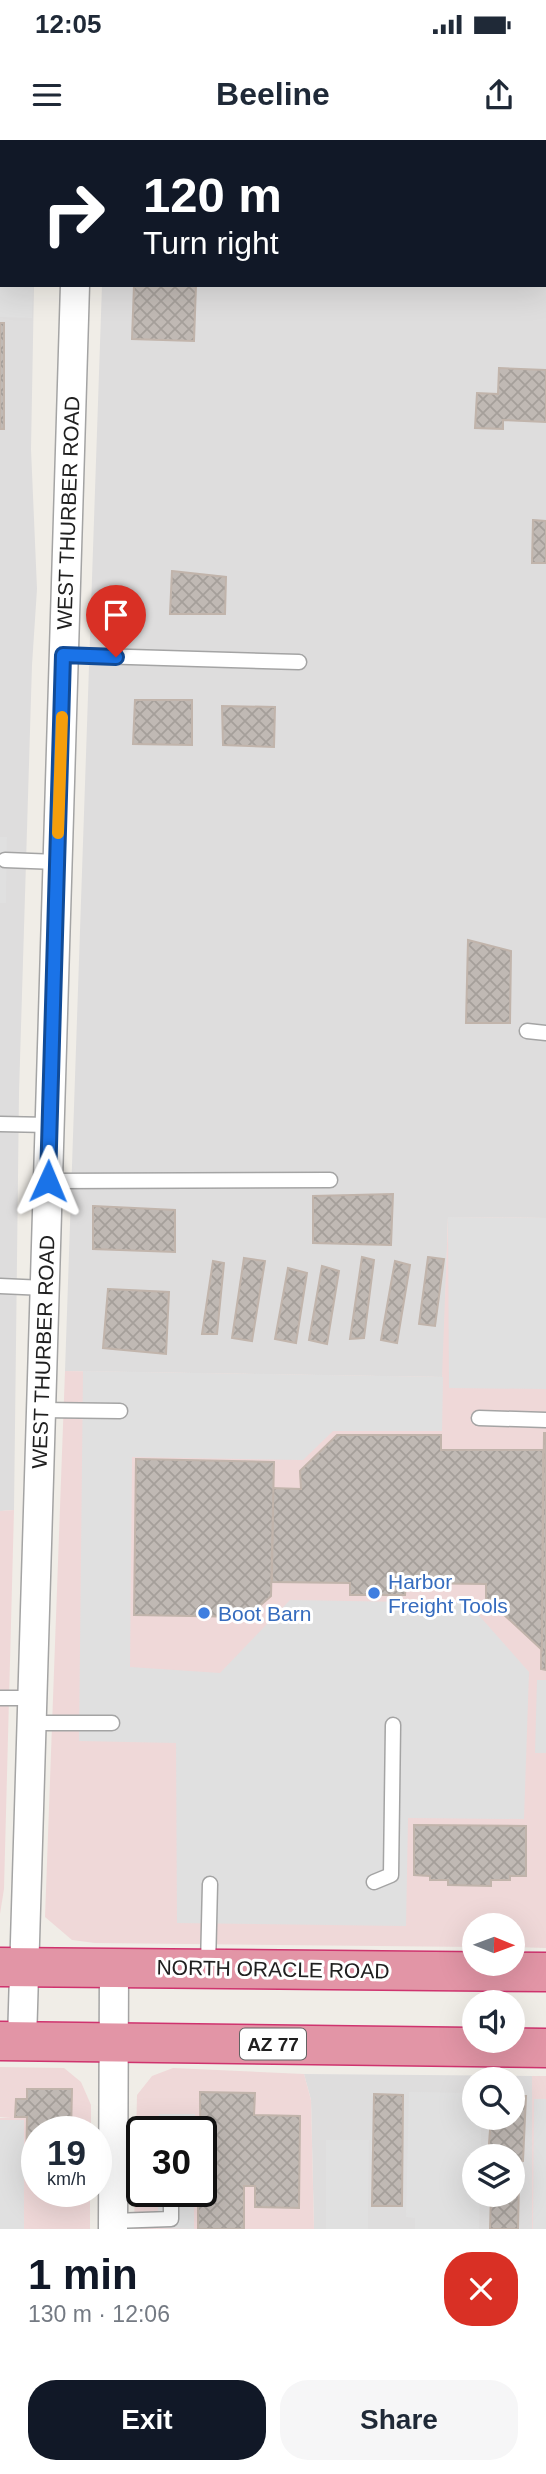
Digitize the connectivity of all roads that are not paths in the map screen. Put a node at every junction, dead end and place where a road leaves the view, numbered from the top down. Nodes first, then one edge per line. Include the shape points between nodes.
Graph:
1 (75, 287) edge
2 (63, 655) junction
3 (299, 662) dead end
4 (5, 860) dead end
5 (57, 862) junction
6 (527, 1031) dead end
7 (546, 1033) edge
8 (0, 1124) edge
9 (49, 1125) junction
10 (330, 1180) dead end
11 (48, 1181) junction
12 (0, 1286) edge
13 (45, 1288) junction
14 (41, 1410) junction
15 (120, 1411) dead end
16 (479, 1418) dead end
17 (546, 1420) edge
18 (0, 1698) edge
19 (32, 1711) junction
20 (112, 1723) dead end
21 (393, 1725) dead end
22 (374, 1882) dead end
23 (210, 1884) dead end
24 (12, 1967) edge
25 (114, 1968) junction
26 (208, 1968) junction
27 (546, 1972) edge
28 (11, 2041) edge
29 (113, 2042) junction
30 (546, 2048) edge
31 (113, 2139) junction
32 (126, 2139) edge
33 (170, 2207) edge
34 (113, 2225) edge

1 - 2 street, WEST THURBER ROAD
2 - 3 lane
2 - 5 street, WEST THURBER ROAD
4 - 5 lane
5 - 9 street, WEST THURBER ROAD
6 - 7 lane
8 - 9 lane
9 - 11 street, WEST THURBER ROAD
10 - 11 lane
11 - 13 street, WEST THURBER ROAD
12 - 13 lane
13 - 14 street, WEST THURBER ROAD
14 - 15 lane
14 - 19 street, WEST THURBER ROAD
16 - 17 lane
18 - 19 lane
19 - 20 lane
19 - 24 street, WEST THURBER ROAD
21 - 22 lane via 391,1875
23 - 26 lane
24 - 25 highway, NORTH ORACLE ROAD
24 - 28 street, WEST THURBER ROAD
25 - 26 highway, NORTH ORACLE ROAD
25 - 29 street
26 - 27 highway, NORTH ORACLE ROAD
28 - 29 highway, AZ 77
29 - 30 highway, AZ 77
29 - 31 street
31 - 32 lane
31 - 34 street
33 - 34 lane via 170,2219

